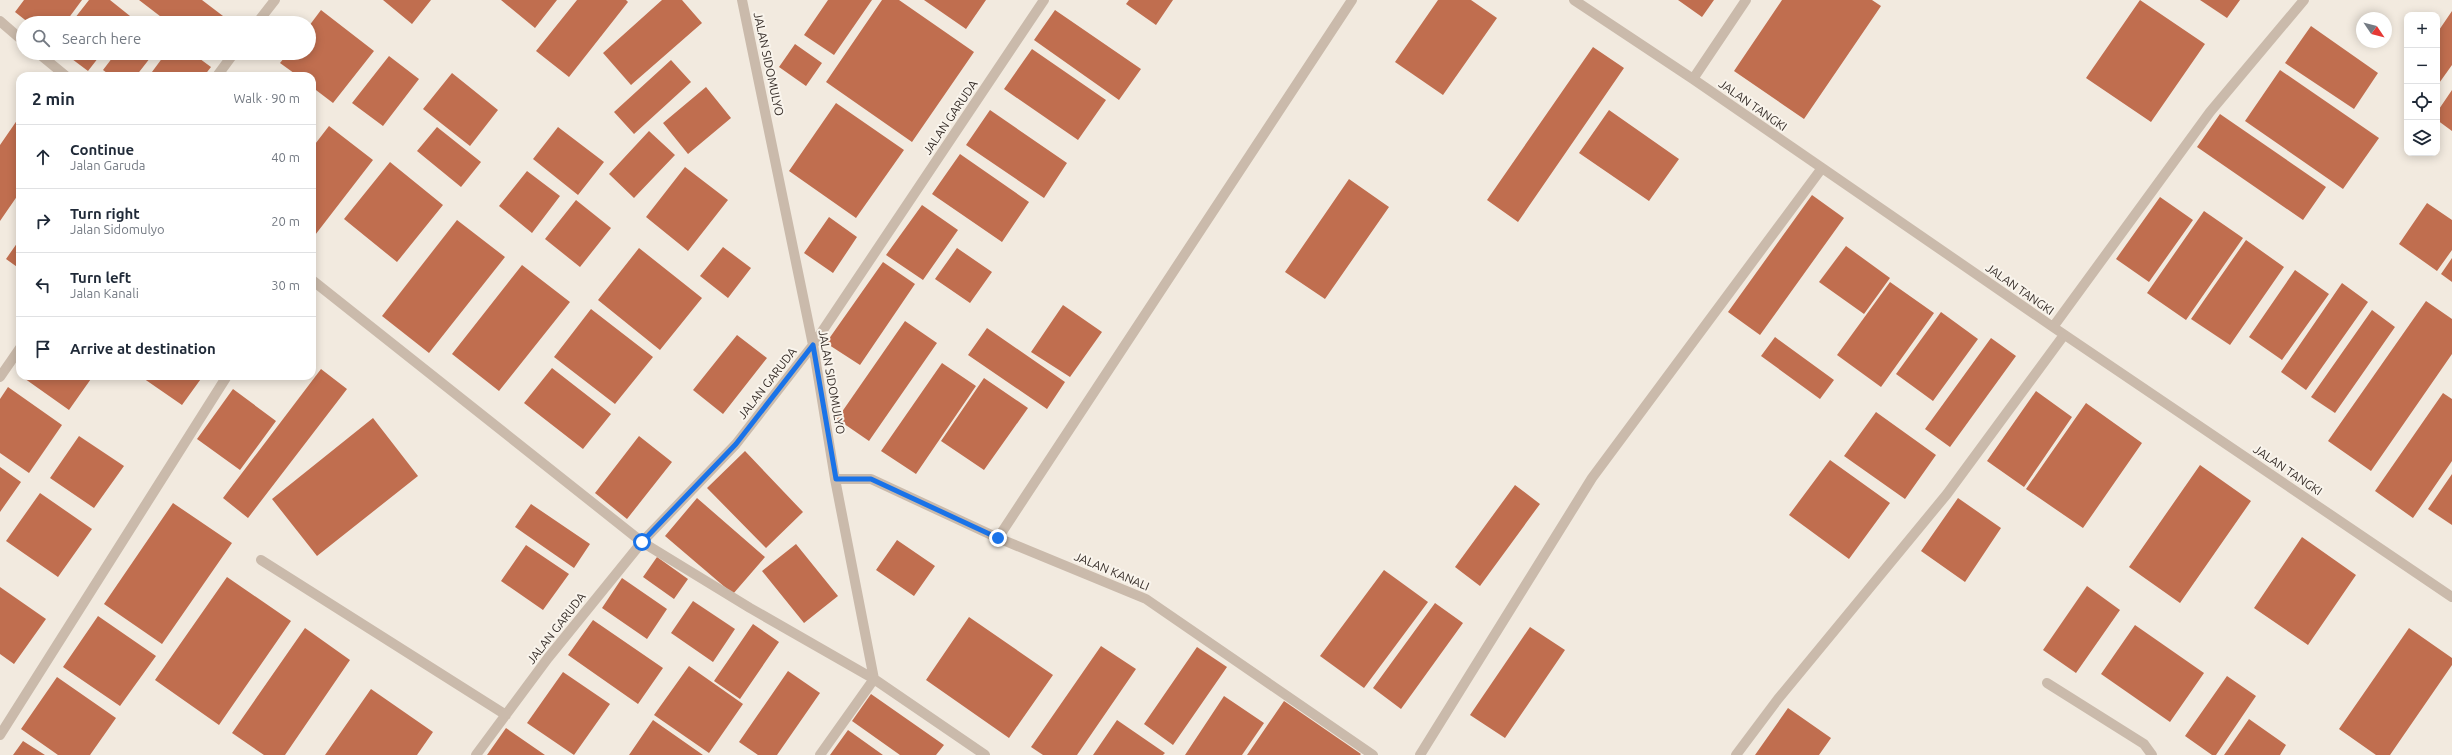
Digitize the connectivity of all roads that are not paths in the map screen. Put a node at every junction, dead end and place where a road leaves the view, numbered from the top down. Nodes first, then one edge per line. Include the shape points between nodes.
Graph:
1 (275, 0) edge
2 (742, 0) edge
3 (1044, 0) edge
4 (1352, 0) edge
5 (1574, 0) edge
6 (1746, 0) edge
7 (2304, 0) edge
8 (262, 16) edge
9 (0, 21) edge
10 (16, 34) edge
11 (47, 60) edge
12 (229, 60) edge
13 (61, 72) edge
14 (220, 72) edge
15 (1693, 79) junction
16 (1822, 168) junction
17 (316, 283) edge
18 (2053, 327) junction
19 (2064, 334) junction
20 (813, 345) junction
21 (16, 354) edge
22 (0, 377) edge
23 (224, 380) edge
24 (836, 479) junction
25 (998, 538) junction
26 (642, 542) junction
27 (261, 560) dead end
28 (2452, 597) edge
29 (874, 679) junction
30 (2047, 683) dead end
31 (506, 715) junction
32 (0, 735) edge
33 (476, 755) edge
34 (820, 755) edge
35 (985, 755) edge
36 (1373, 755) edge
37 (1420, 755) edge
38 (1736, 755) edge
39 (2152, 755) edge

1 - 8 street
2 - 20 street, JALAN SIDOMULYO
3 - 20 street, JALAN GARUDA
4 - 25 street
5 - 15 street, JALAN TANGKI
6 - 15 street
7 - 18 street via 2210,112
9 - 10 street
11 - 13 street
12 - 14 street
15 - 16 street, JALAN TANGKI
16 - 18 street, JALAN TANGKI
16 - 37 street via 1592,478
17 - 26 street
18 - 19 street, JALAN TANGKI
19 - 28 street, JALAN TANGKI
19 - 38 street via 1947,494 1778,699
20 - 24 street, JALAN SIDOMULYO
20 - 26 street, JALAN GARUDA via 736,444
21 - 22 street
23 - 32 street
24 - 25 street, JALAN KANALI via 871,479
24 - 29 street, JALAN SIDOMULYO
25 - 36 street, JALAN KANALI via 1146,598
26 - 29 street
26 - 31 street, JALAN GARUDA via 548,658
27 - 31 street
29 - 34 street
29 - 35 street
30 - 39 street via 2144,744
31 - 33 street, JALAN GARUDA

